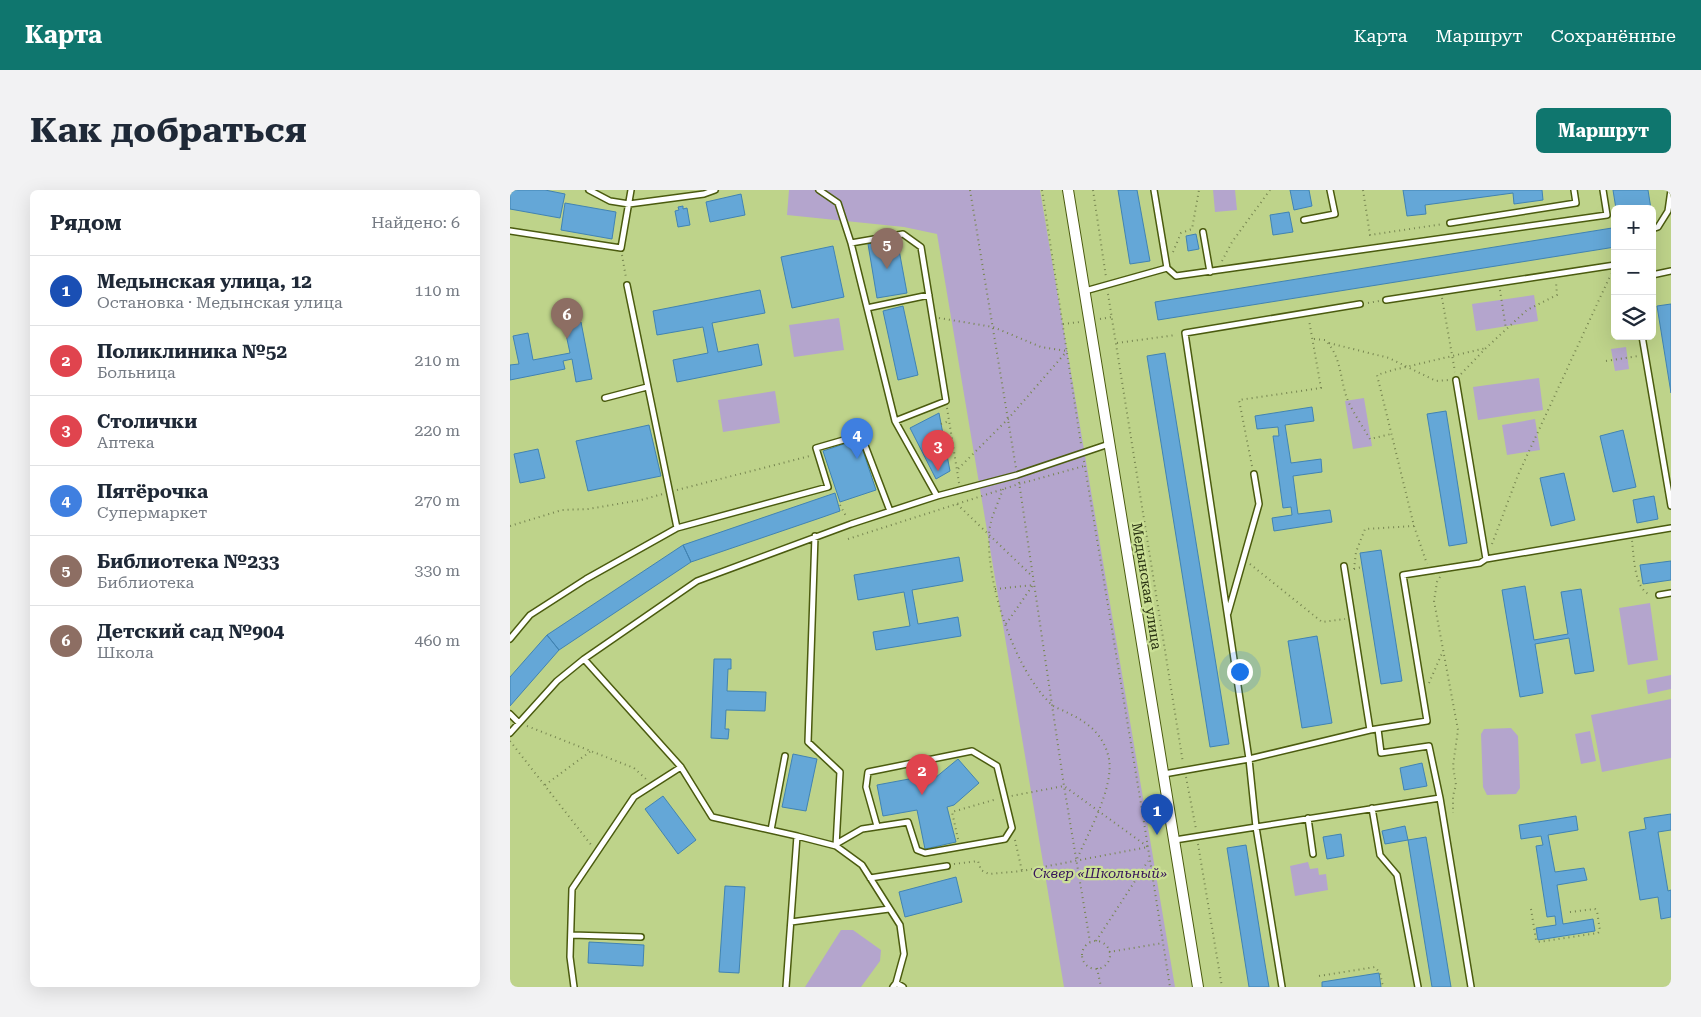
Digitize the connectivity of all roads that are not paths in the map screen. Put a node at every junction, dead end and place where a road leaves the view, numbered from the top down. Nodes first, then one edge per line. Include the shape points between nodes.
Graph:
1 (589, 190) edge
2 (630, 190) edge
3 (715, 190) edge
4 (820, 190) edge
5 (1068, 190) edge
6 (1154, 190) edge
7 (1330, 190) edge
8 (1574, 190) edge
9 (1603, 190) edge
10 (1671, 190) edge
11 (628, 204) junction
12 (1304, 220) dead end
13 (1450, 223) road end
14 (1656, 228) edge
15 (510, 231) edge
16 (1203, 232) dead end
17 (850, 243) junction
18 (1611, 265) edge
19 (1167, 268) junction
20 (1671, 271) edge
21 (1210, 272) junction
22 (1656, 273) edge
23 (627, 285) road end
24 (1085, 290) junction
25 (929, 295) junction
26 (1386, 300) road end
27 (1360, 304) road end
28 (867, 308) junction
29 (1643, 340) edge
30 (1456, 380) road end
31 (647, 387) junction
32 (606, 398) dead end
33 (895, 421) junction
34 (1109, 444) junction
35 (1254, 474) road end
36 (937, 496) junction
37 (1671, 506) edge
38 (890, 511) junction
39 (677, 528) junction
40 (1671, 528) edge
41 (815, 536) junction
42 (1486, 559) junction
43 (1344, 566) dead end
44 (1671, 593) edge
45 (1659, 595) road end
46 (1227, 616) junction
47 (510, 639) edge
48 (584, 659) junction
49 (510, 714) edge
50 (519, 723) junction
51 (1378, 729) junction
52 (1370, 730) junction
53 (510, 733) edge
54 (785, 756) dead end
55 (1249, 759) junction
56 (682, 767) junction
57 (1164, 774) junction
58 (1440, 798) junction
59 (1372, 808) junction
60 (1308, 818) junction
61 (877, 826) junction
62 (1256, 827) junction
63 (771, 830) junction
64 (797, 836) junction
65 (1175, 840) junction
66 (836, 845) junction
67 (1314, 854) dead end
68 (947, 866) road end
69 (870, 878) junction
70 (889, 909) junction
71 (791, 922) junction
72 (571, 935) junction
73 (641, 937) dead end
74 (894, 985) edge
75 (574, 987) edge
76 (786, 987) edge
77 (903, 987) edge
78 (1198, 987) edge
79 (1282, 987) edge
80 (1418, 987) edge
81 (1471, 987) edge

1 - 11 lane
2 - 11 lane
3 - 11 lane
4 - 17 lane via 838,203
5 - 24 street, Медынская улица
6 - 19 lane
7 - 12 lane via 1335,214
8 - 13 lane via 1576,203
9 - 21 lane via 1608,215
10 - 14 lane via 1668,210
11 - 15 lane via 621,248
16 - 21 lane
17 - 25 lane via 903,234 921,247
17 - 28 lane
18 - 26 lane
19 - 21 lane via 1176,276
19 - 24 lane
20 - 22 lane
23 - 31 lane
24 - 34 street, Медынская улица
25 - 28 lane
25 - 33 lane via 946,400
27 - 46 lane via 1185,333
28 - 33 lane
29 - 37 lane
30 - 42 lane
31 - 32 lane
31 - 39 lane
33 - 36 lane
34 - 36 lane via 1017,475
34 - 57 street, Медынская улица
35 - 46 lane via 1259,504
36 - 38 lane
38 - 39 lane via 861,435 816,448 828,487
38 - 41 lane
39 - 47 lane via 530,615
40 - 42 lane
41 - 48 lane via 697,580
41 - 66 lane via 808,742 840,772
42 - 51 lane via 1480,563 1403,575 1427,721
43 - 52 lane
44 - 45 lane
46 - 55 lane
48 - 50 lane via 558,680
48 - 56 lane
49 - 50 lane
50 - 53 lane
51 - 52 lane
51 - 58 lane via 1381,754 1429,746
52 - 55 lane
54 - 63 lane
55 - 57 lane
55 - 62 lane
56 - 63 lane via 712,817
56 - 72 lane via 634,797 572,888
57 - 65 street, Медынская улица
58 - 59 lane
58 - 81 lane
59 - 60 lane
59 - 80 lane via 1380,855 1397,875
60 - 62 lane
60 - 67 lane
61 - 61 lane via 866,787 868,772 972,751 996,766 1012,828 1004,839 924,853 917,850 908,822
61 - 66 lane via 862,829
62 - 65 lane
62 - 79 lane
63 - 64 lane
64 - 66 lane
64 - 71 lane
65 - 78 street, Медынская улица
66 - 69 lane via 862,865
68 - 69 lane
69 - 70 lane
70 - 71 lane
70 - 74 lane via 900,925 904,954
71 - 76 lane
72 - 73 lane
72 - 75 lane
74 - 77 lane

